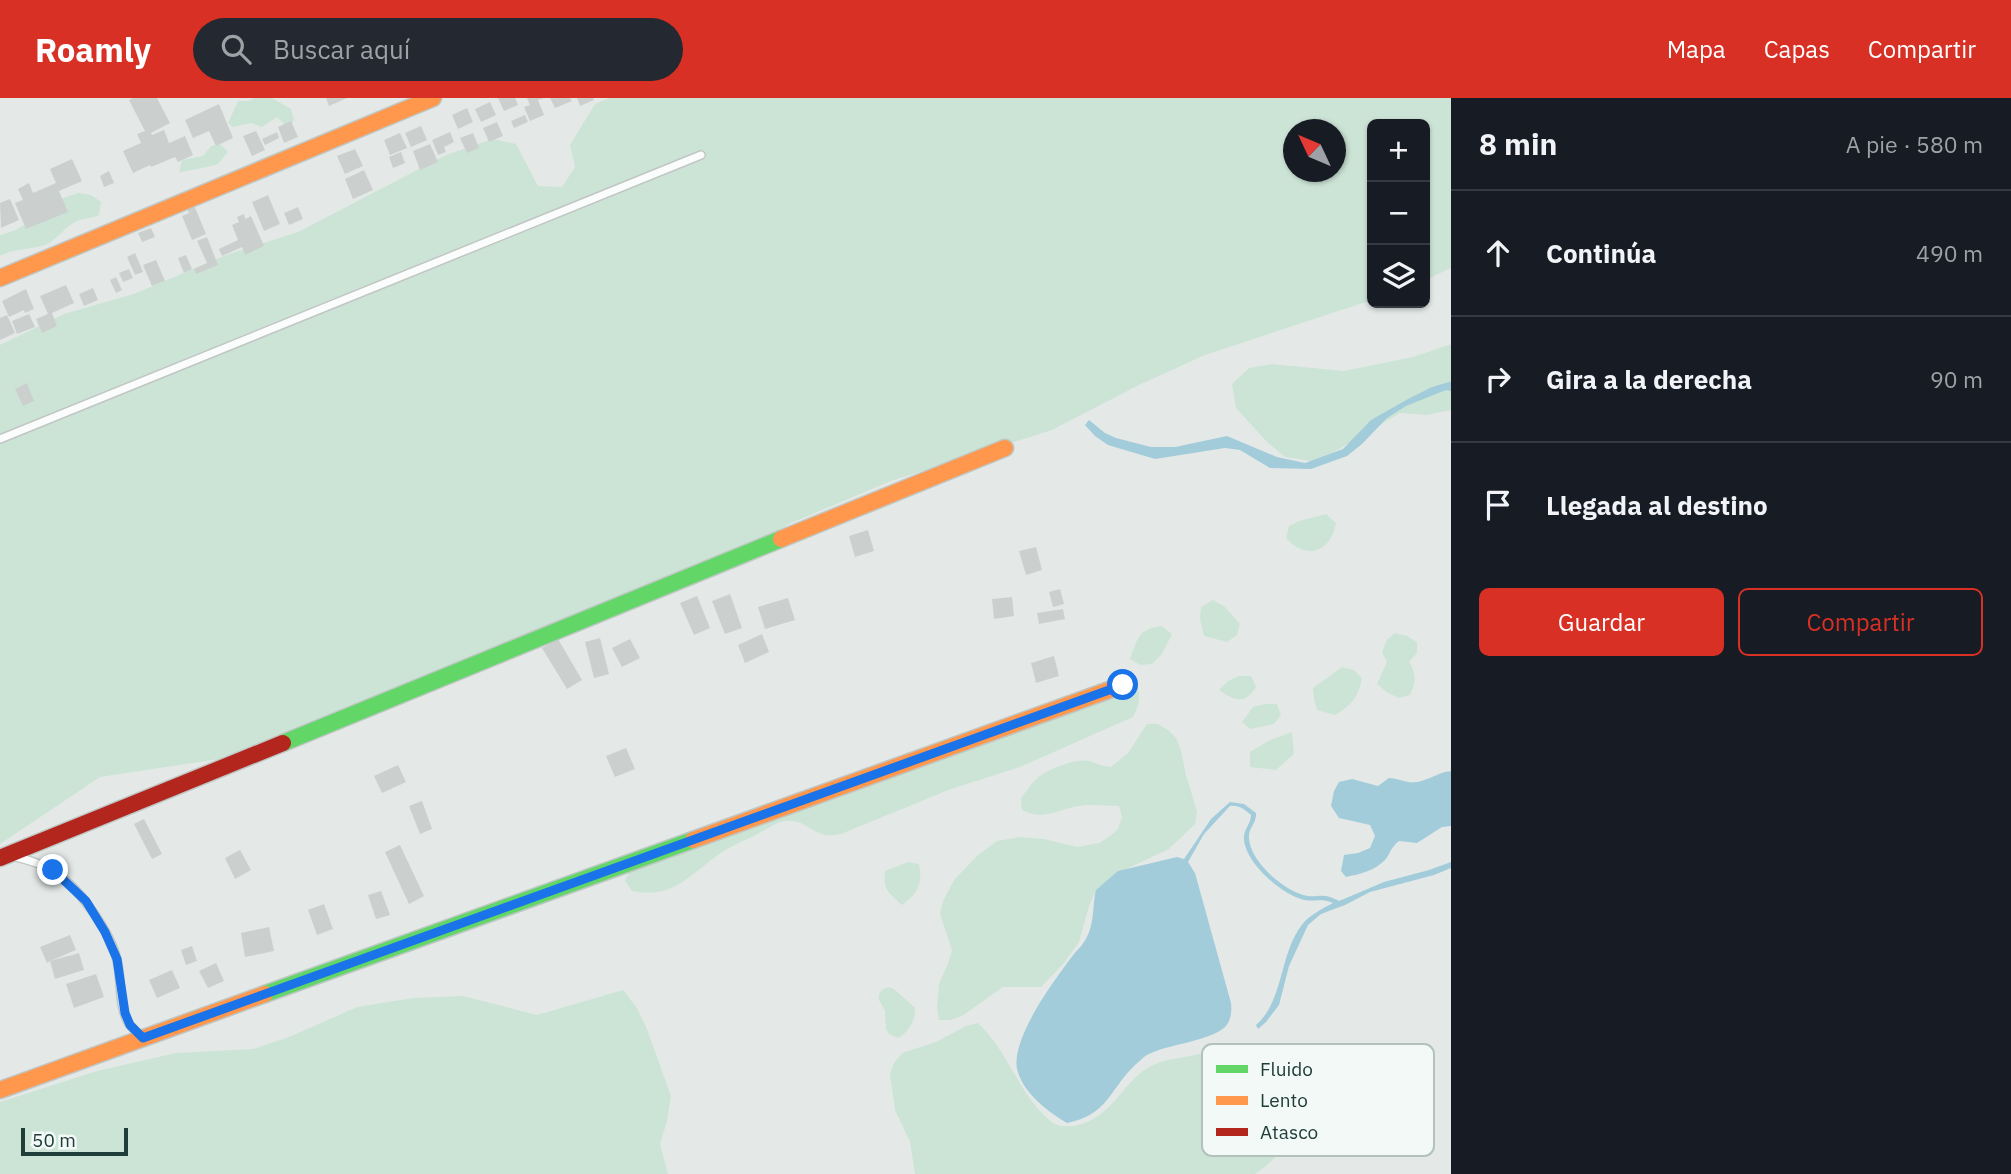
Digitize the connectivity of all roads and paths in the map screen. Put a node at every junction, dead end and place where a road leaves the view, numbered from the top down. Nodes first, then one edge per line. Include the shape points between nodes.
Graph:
1 (433, 98) edge
2 (701, 155) dead end
3 (0, 278) edge
4 (0, 439) edge
5 (1005, 448) dead end
6 (1123, 685) dead end
7 (4, 856) edge
8 (143, 1038) junction
9 (0, 1090) edge

1 - 3 street
2 - 4 lane
5 - 7 street
6 - 8 street
7 - 8 lane via 53,870 86,901 117,959 125,1013
8 - 9 street

